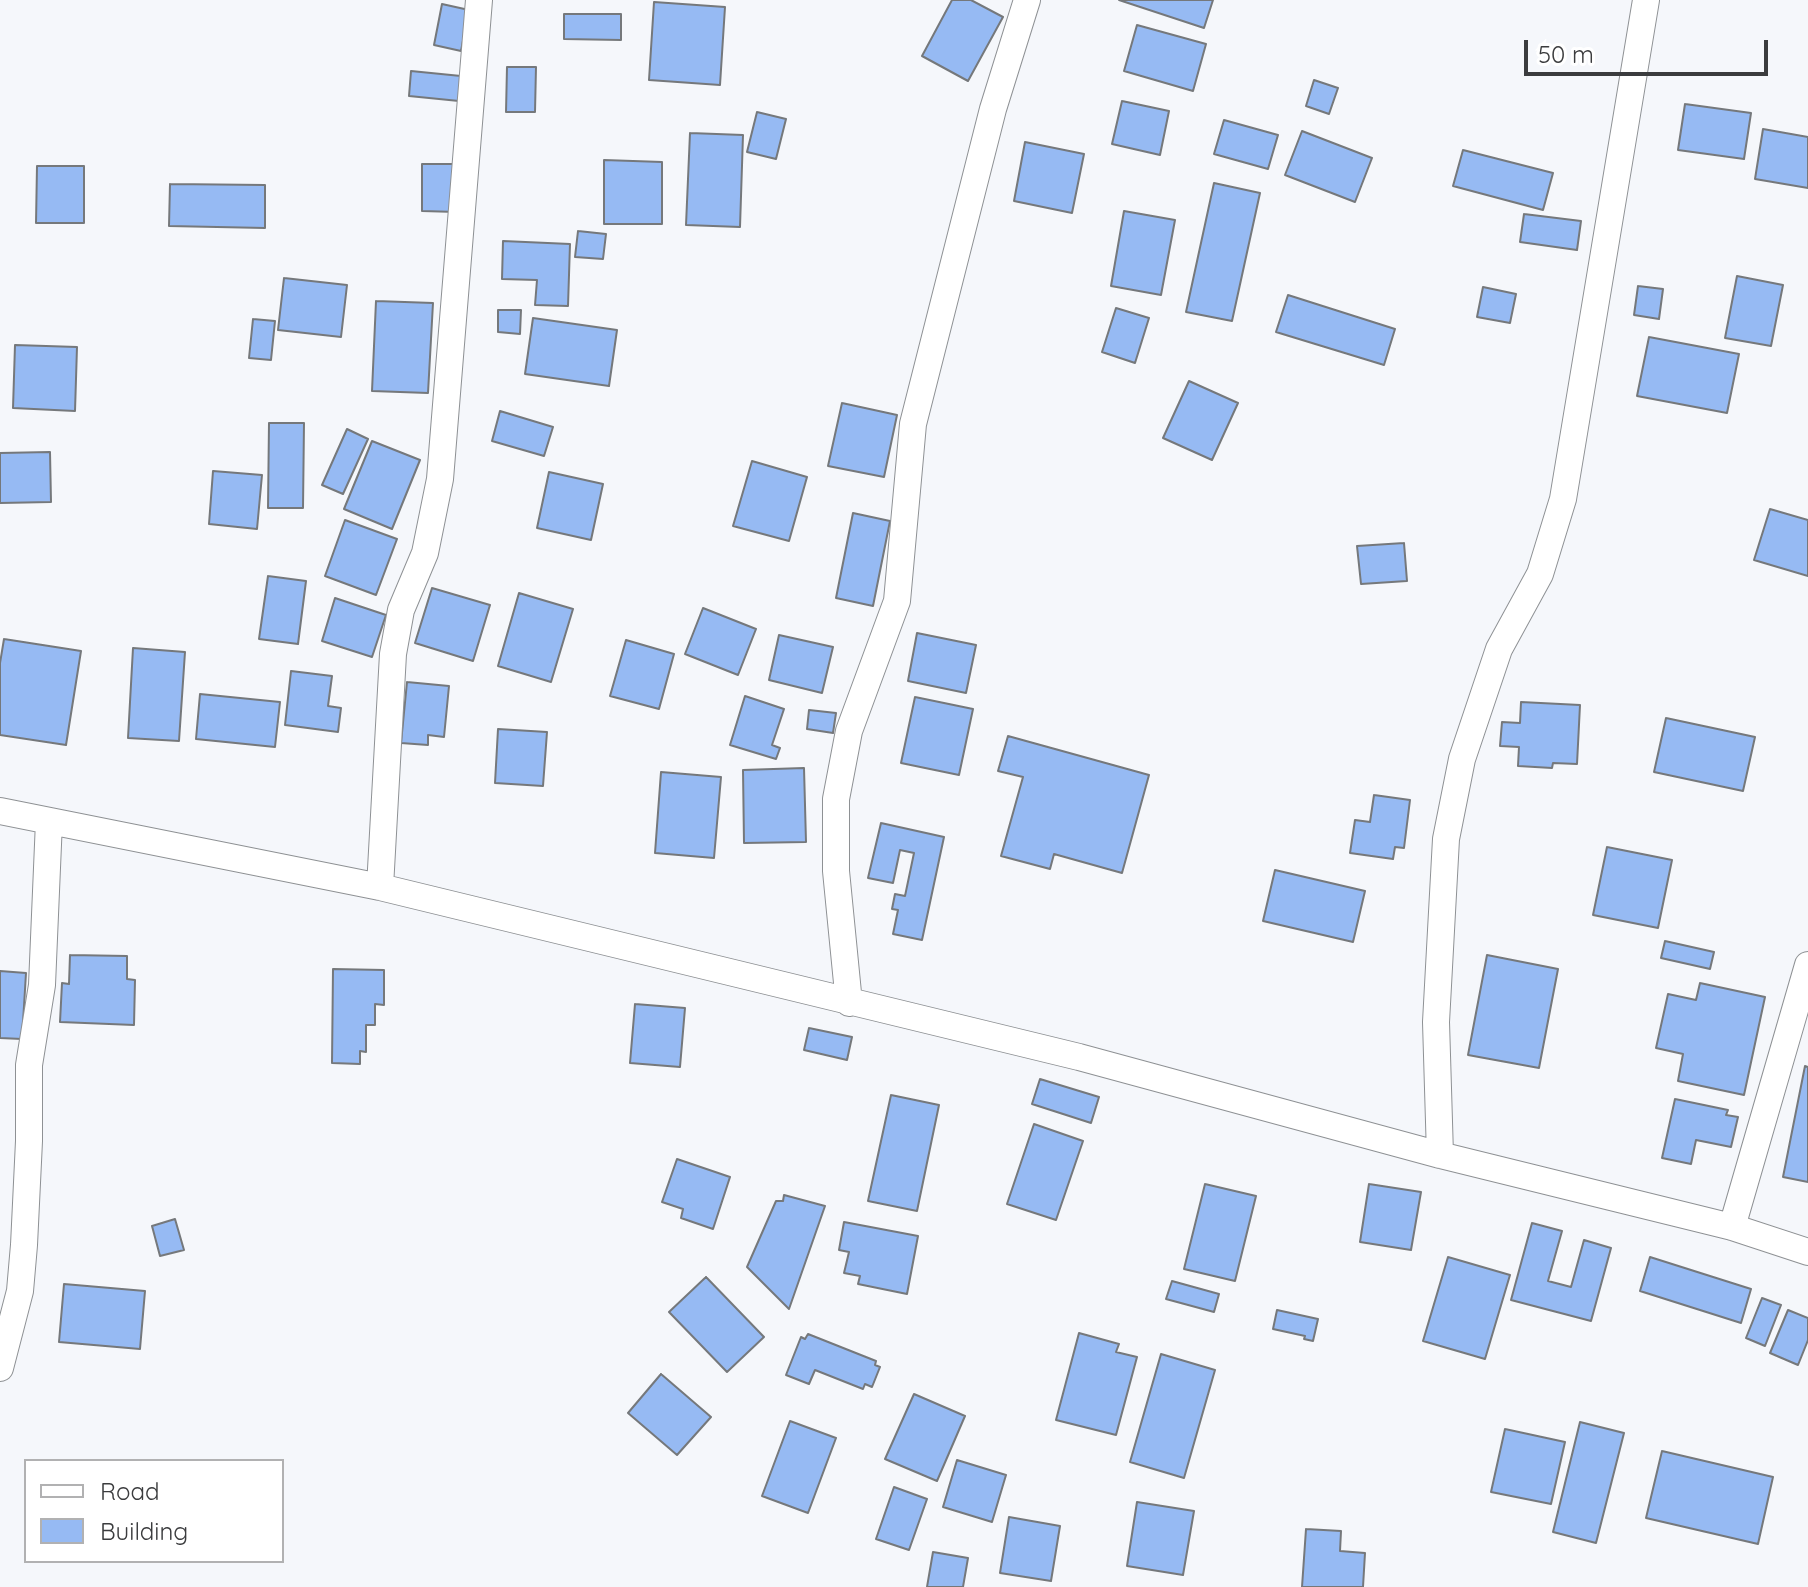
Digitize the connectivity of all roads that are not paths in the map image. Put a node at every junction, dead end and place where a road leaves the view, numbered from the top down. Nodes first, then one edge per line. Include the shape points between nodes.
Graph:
1 (479, 0) edge
2 (1027, 0) edge
3 (1646, 0) edge
4 (0, 811) edge
5 (49, 821) junction
6 (380, 887) junction
7 (1808, 965) edge
8 (849, 1003) junction
9 (1440, 1155) junction
10 (1732, 1227) junction
11 (1808, 1252) edge
12 (0, 1368) edge

1 - 6 street via 440,479 425,553 401,610 393,654
2 - 8 street via 993,109 913,424 897,601 849,731 836,799 837,884
3 - 9 street via 1563,499 1540,574 1499,649 1462,759 1446,839 1436,1022
4 - 5 street
5 - 6 street
5 - 12 street via 42,985 29,1065 20,1291
6 - 8 street
7 - 10 street
8 - 9 street via 1079,1057
9 - 10 street
10 - 11 street

